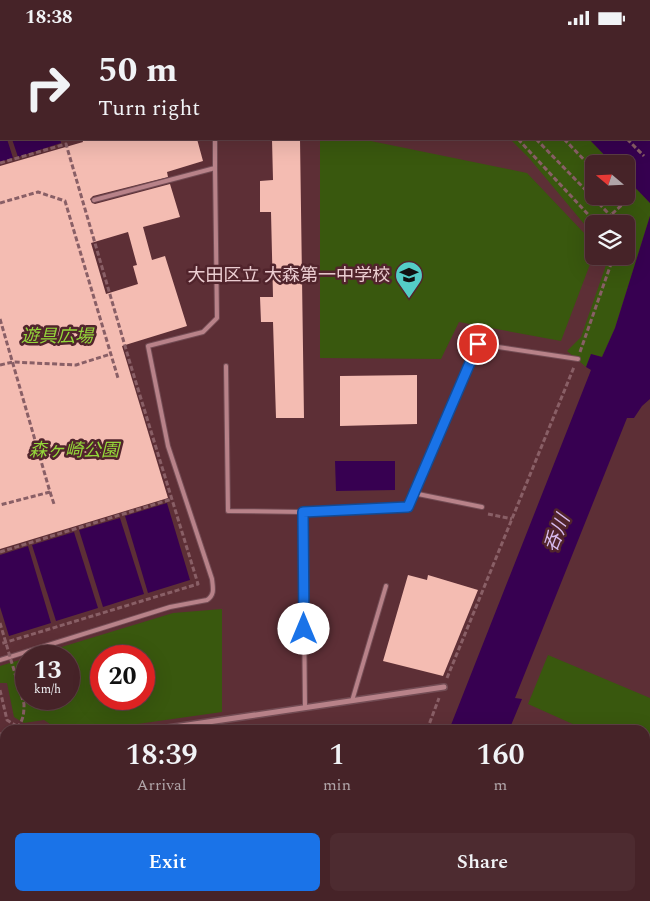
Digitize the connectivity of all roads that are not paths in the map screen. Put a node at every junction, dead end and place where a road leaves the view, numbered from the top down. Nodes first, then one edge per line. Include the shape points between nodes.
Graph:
1 (215, 140) edge
2 (215, 168) junction
3 (94, 200) dead end
4 (578, 359) road end
5 (226, 366) dead end
6 (414, 493) junction
7 (482, 507) road end
8 (303, 512) junction
9 (386, 586) dead end
10 (0, 659) edge
11 (444, 687) road end
12 (352, 701) junction
13 (304, 708) junction
14 (198, 725) edge

1 - 2 lane
2 - 3 lane
2 - 10 lane via 217,319 203,332 148,346 168,446 214,591 207,600 170,607
4 - 6 lane via 478,344
5 - 8 lane via 228,511
6 - 7 lane
6 - 8 lane via 408,507
8 - 13 lane
9 - 12 lane
11 - 12 street
12 - 13 street
13 - 14 street

